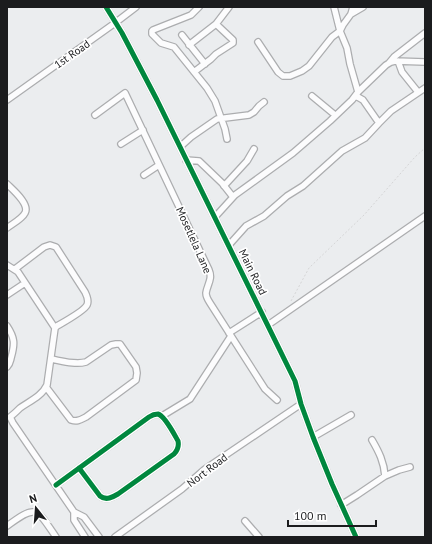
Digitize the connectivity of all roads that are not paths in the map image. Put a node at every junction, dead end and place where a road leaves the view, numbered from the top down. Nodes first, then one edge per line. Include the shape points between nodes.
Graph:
1 (106, 7) edge
2 (136, 7) edge
3 (199, 7) edge
4 (229, 7) edge
5 (334, 7) edge
6 (353, 7) edge
7 (363, 7) edge
8 (351, 14) junction
9 (115, 23) junction
10 (216, 24) junction
11 (340, 31) junction
12 (425, 32) edge
13 (182, 35) dead end
14 (258, 42) dead end
15 (189, 45) junction
16 (398, 61) junction
17 (425, 62) edge
18 (388, 63) junction
19 (205, 64) junction
20 (194, 72) junction
21 (425, 88) edge
22 (418, 92) junction
23 (357, 94) junction
24 (312, 96) dead end
25 (7, 100) edge
26 (264, 102) dead end
27 (95, 115) dead end
28 (336, 116) junction
29 (221, 119) junction
30 (379, 123) junction
31 (143, 130) junction
32 (227, 139) dead end
33 (121, 144) dead end
34 (180, 147) junction
35 (254, 149) dead end
36 (186, 160) junction
37 (159, 165) junction
38 (144, 175) dead end
39 (7, 184) edge
40 (224, 186) junction
41 (233, 197) junction
42 (425, 216) edge
43 (215, 217) junction
44 (7, 228) edge
45 (229, 245) junction
46 (7, 265) edge
47 (15, 270) junction
48 (25, 283) junction
49 (7, 295) edge
50 (262, 312) junction
51 (268, 325) junction
52 (7, 326) edge
53 (55, 328) junction
54 (230, 334) junction
55 (51, 359) junction
56 (7, 367) edge
57 (46, 387) junction
58 (277, 400) dead end
59 (301, 404) junction
60 (351, 415) dead end
61 (162, 416) junction
62 (9, 417) edge
63 (313, 437) junction
64 (372, 440) dead end
65 (410, 467) dead end
66 (79, 468) junction
67 (385, 476) junction
68 (56, 485) junction
69 (342, 505) junction
70 (74, 512) junction
71 (245, 521) dead end
72 (7, 526) edge
73 (94, 529) junction
74 (84, 536) edge
75 (56, 537) edge
76 (99, 537) edge
77 (115, 537) edge
78 (259, 537) edge
79 (356, 537) edge

1 - 9 street, Main Road
2 - 9 street, 1st Road
3 - 20 street via 191,15 152,31 161,43 174,47
4 - 10 street
5 - 11 street
6 - 8 street
7 - 8 street
8 - 11 street
9 - 25 street, 1st Road
9 - 34 street, Main Road
10 - 15 street
10 - 19 street via 234,43
11 - 14 street via 324,45 308,66 290,76 283,76 278,72
11 - 23 street via 347,48
12 - 18 street
13 - 15 street
15 - 19 street
16 - 17 street
16 - 18 street
16 - 22 street via 401,71
18 - 23 street
19 - 20 street
20 - 29 street via 212,96
21 - 22 street
22 - 30 street
23 - 28 street
23 - 30 street
24 - 28 street
26 - 29 street via 249,115
27 - 31 street, Mosetlela Lane via 125,93
28 - 41 street via 293,153
29 - 32 street
29 - 34 street via 212,122
30 - 45 street via 365,138 342,151 303,186 264,216 246,226
31 - 33 street
31 - 37 street, Mosetlela Lane
34 - 36 street, Main Road
35 - 40 street via 247,161
36 - 40 street via 199,161
36 - 43 street, Main Road
37 - 38 street
37 - 54 street, Mosetlela Lane via 211,273 207,298
39 - 44 street via 25,203 26,209 25,214
40 - 41 street
41 - 43 street
42 - 51 street
43 - 45 street, Main Road
45 - 50 street, Main Road
46 - 47 street
47 - 48 street
47 - 53 street via 44,247 50,245 56,248 85,292 88,304
48 - 49 street
48 - 53 street
50 - 51 street, Main Road
50 - 54 street
51 - 59 street, Main Road via 296,381
52 - 56 street via 14,339 14,348
53 - 55 street
54 - 58 street, Mosetlela Lane via 265,389
54 - 61 street via 190,400
55 - 57 street
55 - 57 street via 82,363 111,345 120,344 136,367 136,380 79,421 71,420
57 - 62 street
59 - 63 street, Main Road
59 - 77 street, Nort Road via 205,469 182,489
60 - 63 street
61 - 66 street via 156,414 148,417
61 - 66 street via 178,441 178,450 114,496 100,496
62 - 68 street
63 - 69 street, Main Road
64 - 67 street via 379,452
65 - 67 street
66 - 68 street
67 - 69 street
68 - 70 street
69 - 79 street, Main Road
70 - 73 street via 82,515
70 - 74 street via 74,520
71 - 78 street
72 - 75 street via 32,511 41,516
73 - 74 street
73 - 76 street

